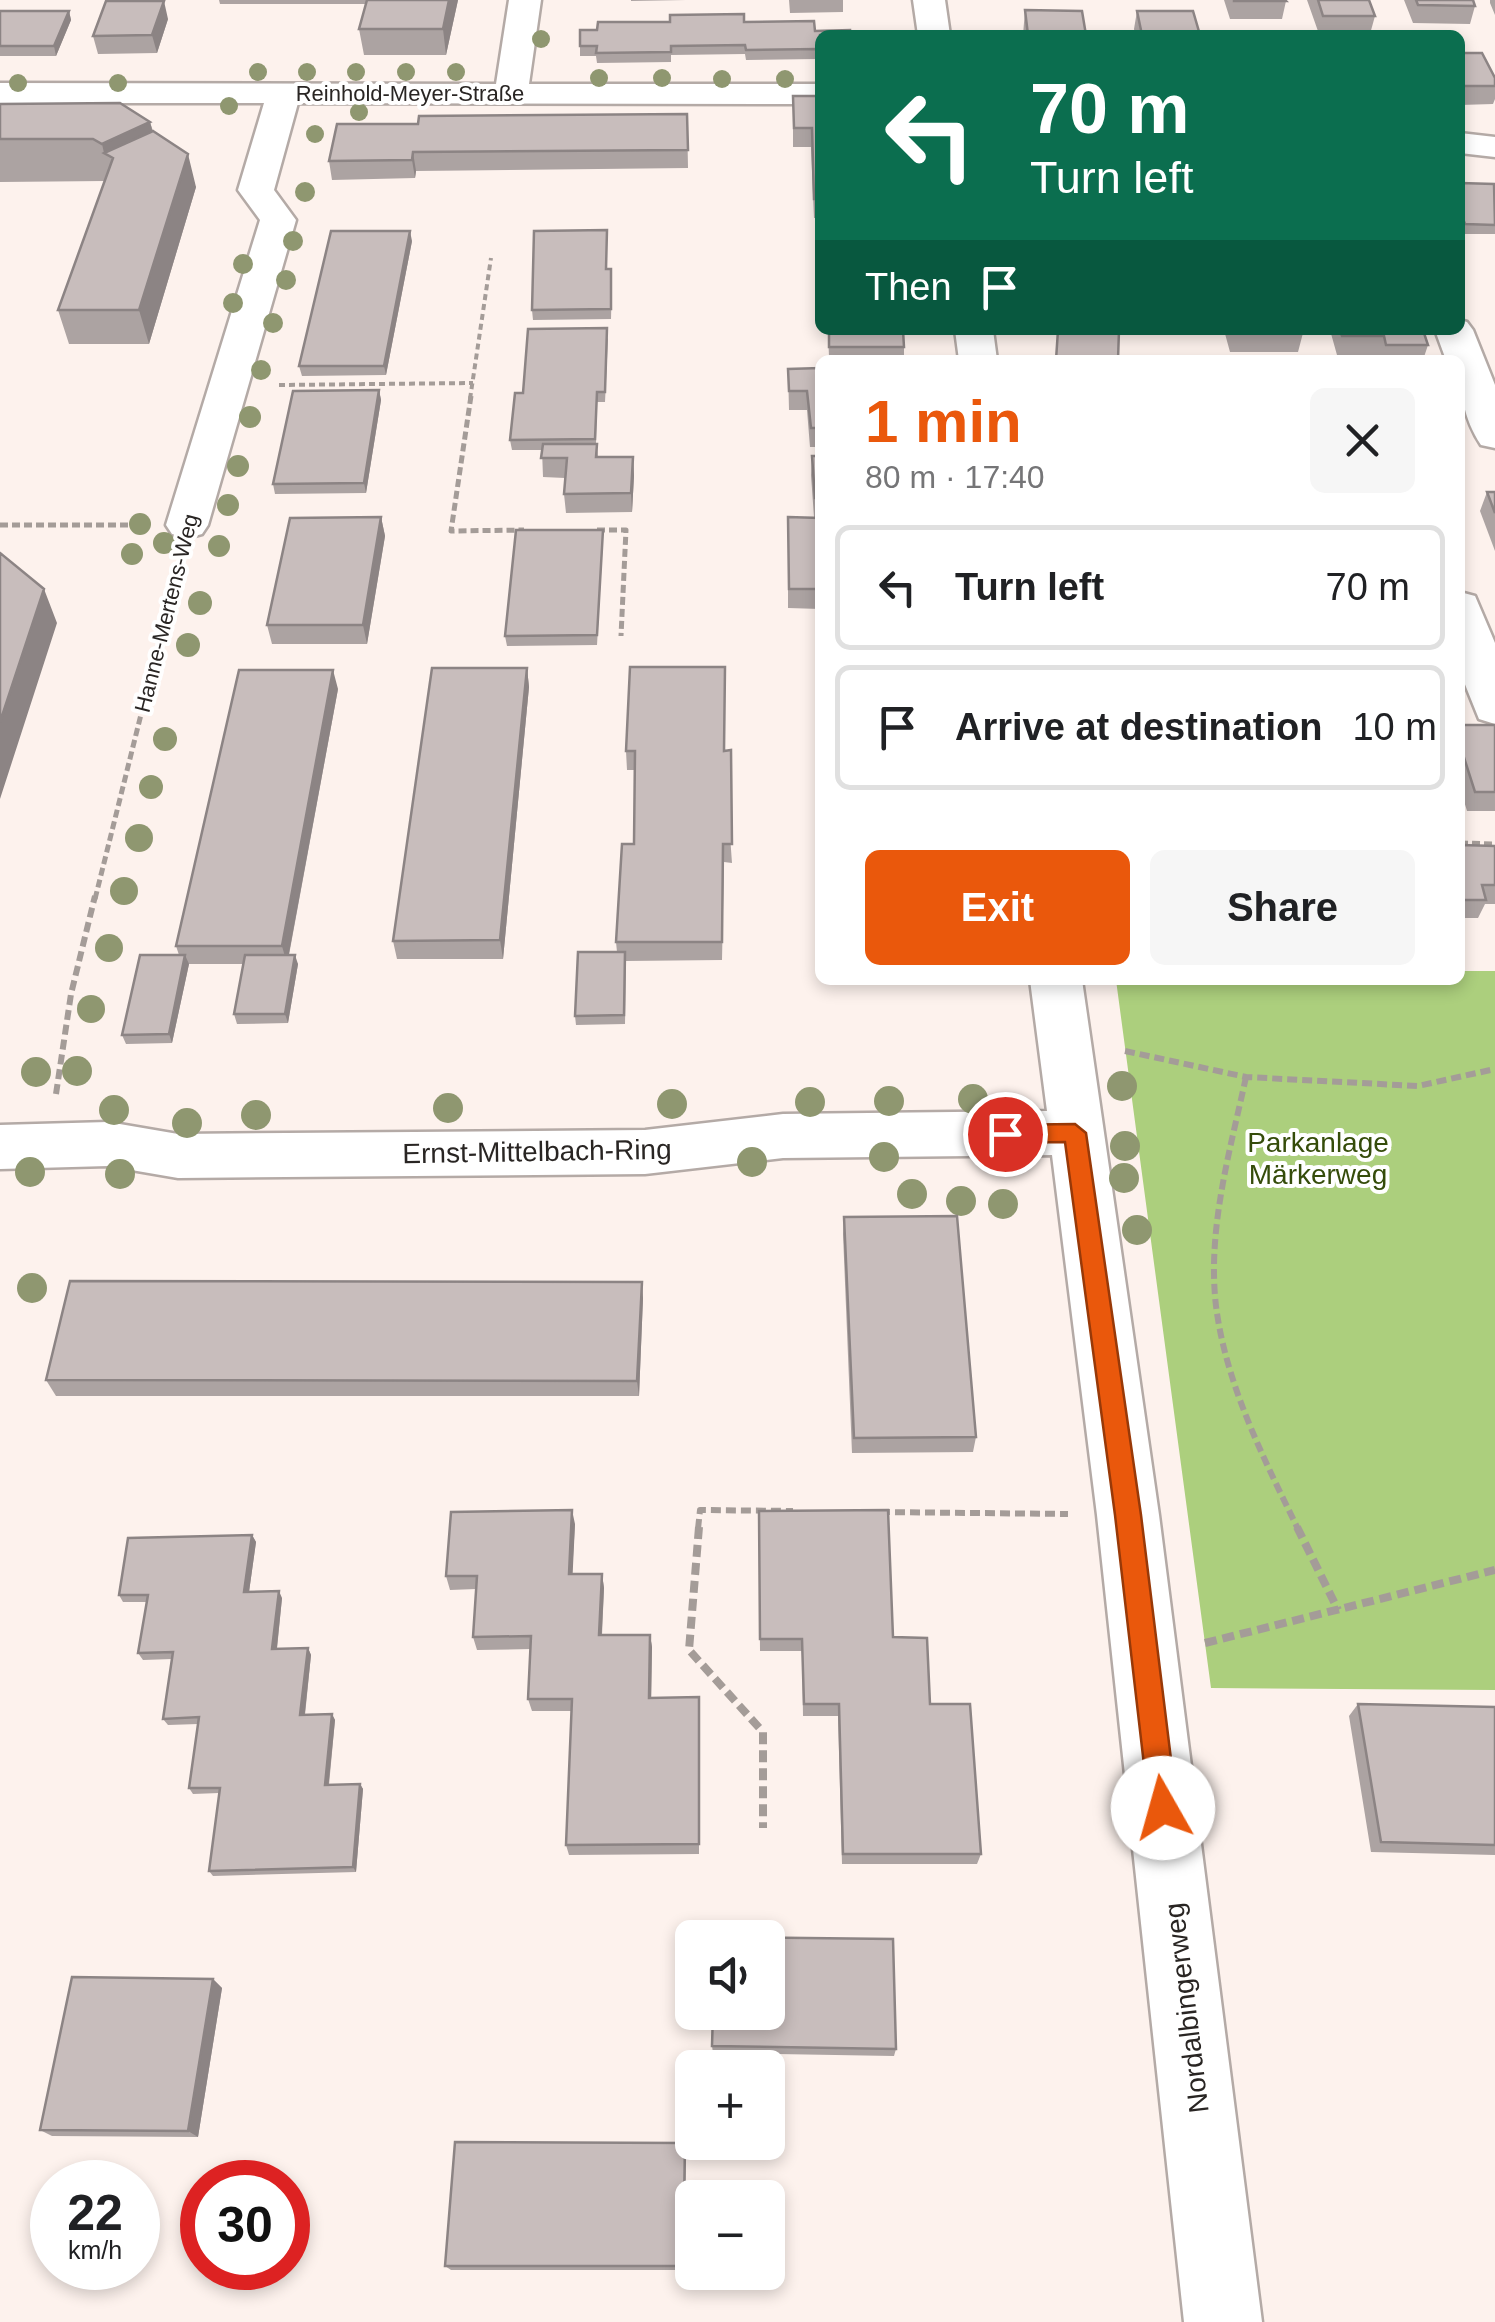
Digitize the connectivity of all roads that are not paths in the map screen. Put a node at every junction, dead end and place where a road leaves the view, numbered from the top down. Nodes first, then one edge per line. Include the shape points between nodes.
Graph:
1 (525, 0) edge
2 (929, 0) edge
3 (933, 30) edge
4 (0, 93) edge
5 (284, 93) junction
6 (511, 94) junction
7 (815, 94) edge
8 (1465, 144) edge
9 (1495, 147) edge
10 (1465, 359) edge
11 (1495, 439) edge
12 (1465, 459) edge
13 (187, 526) road end
14 (1465, 621) edge
15 (1495, 708) edge
16 (1057, 985) edge
17 (1075, 1133) junction
18 (24, 1146) edge
19 (1223, 2322) edge

1 - 6 street
2 - 3 street
4 - 5 street, Reinhold-Meyer-Straße
5 - 6 street, Reinhold-Meyer-Straße
5 - 13 street, Hanne-Mertens-Weg via 256,190 278,220
6 - 7 street, Reinhold-Meyer-Straße
8 - 9 street
10 - 11 street
11 - 12 street
14 - 15 street
16 - 17 street, Nordalbingerweg
17 - 18 street, Ernst-Mittelbach-Ring via 783,1136 646,1152 178,1156 108,1144
17 - 19 street, Nordalbingerweg via 1146,1658

